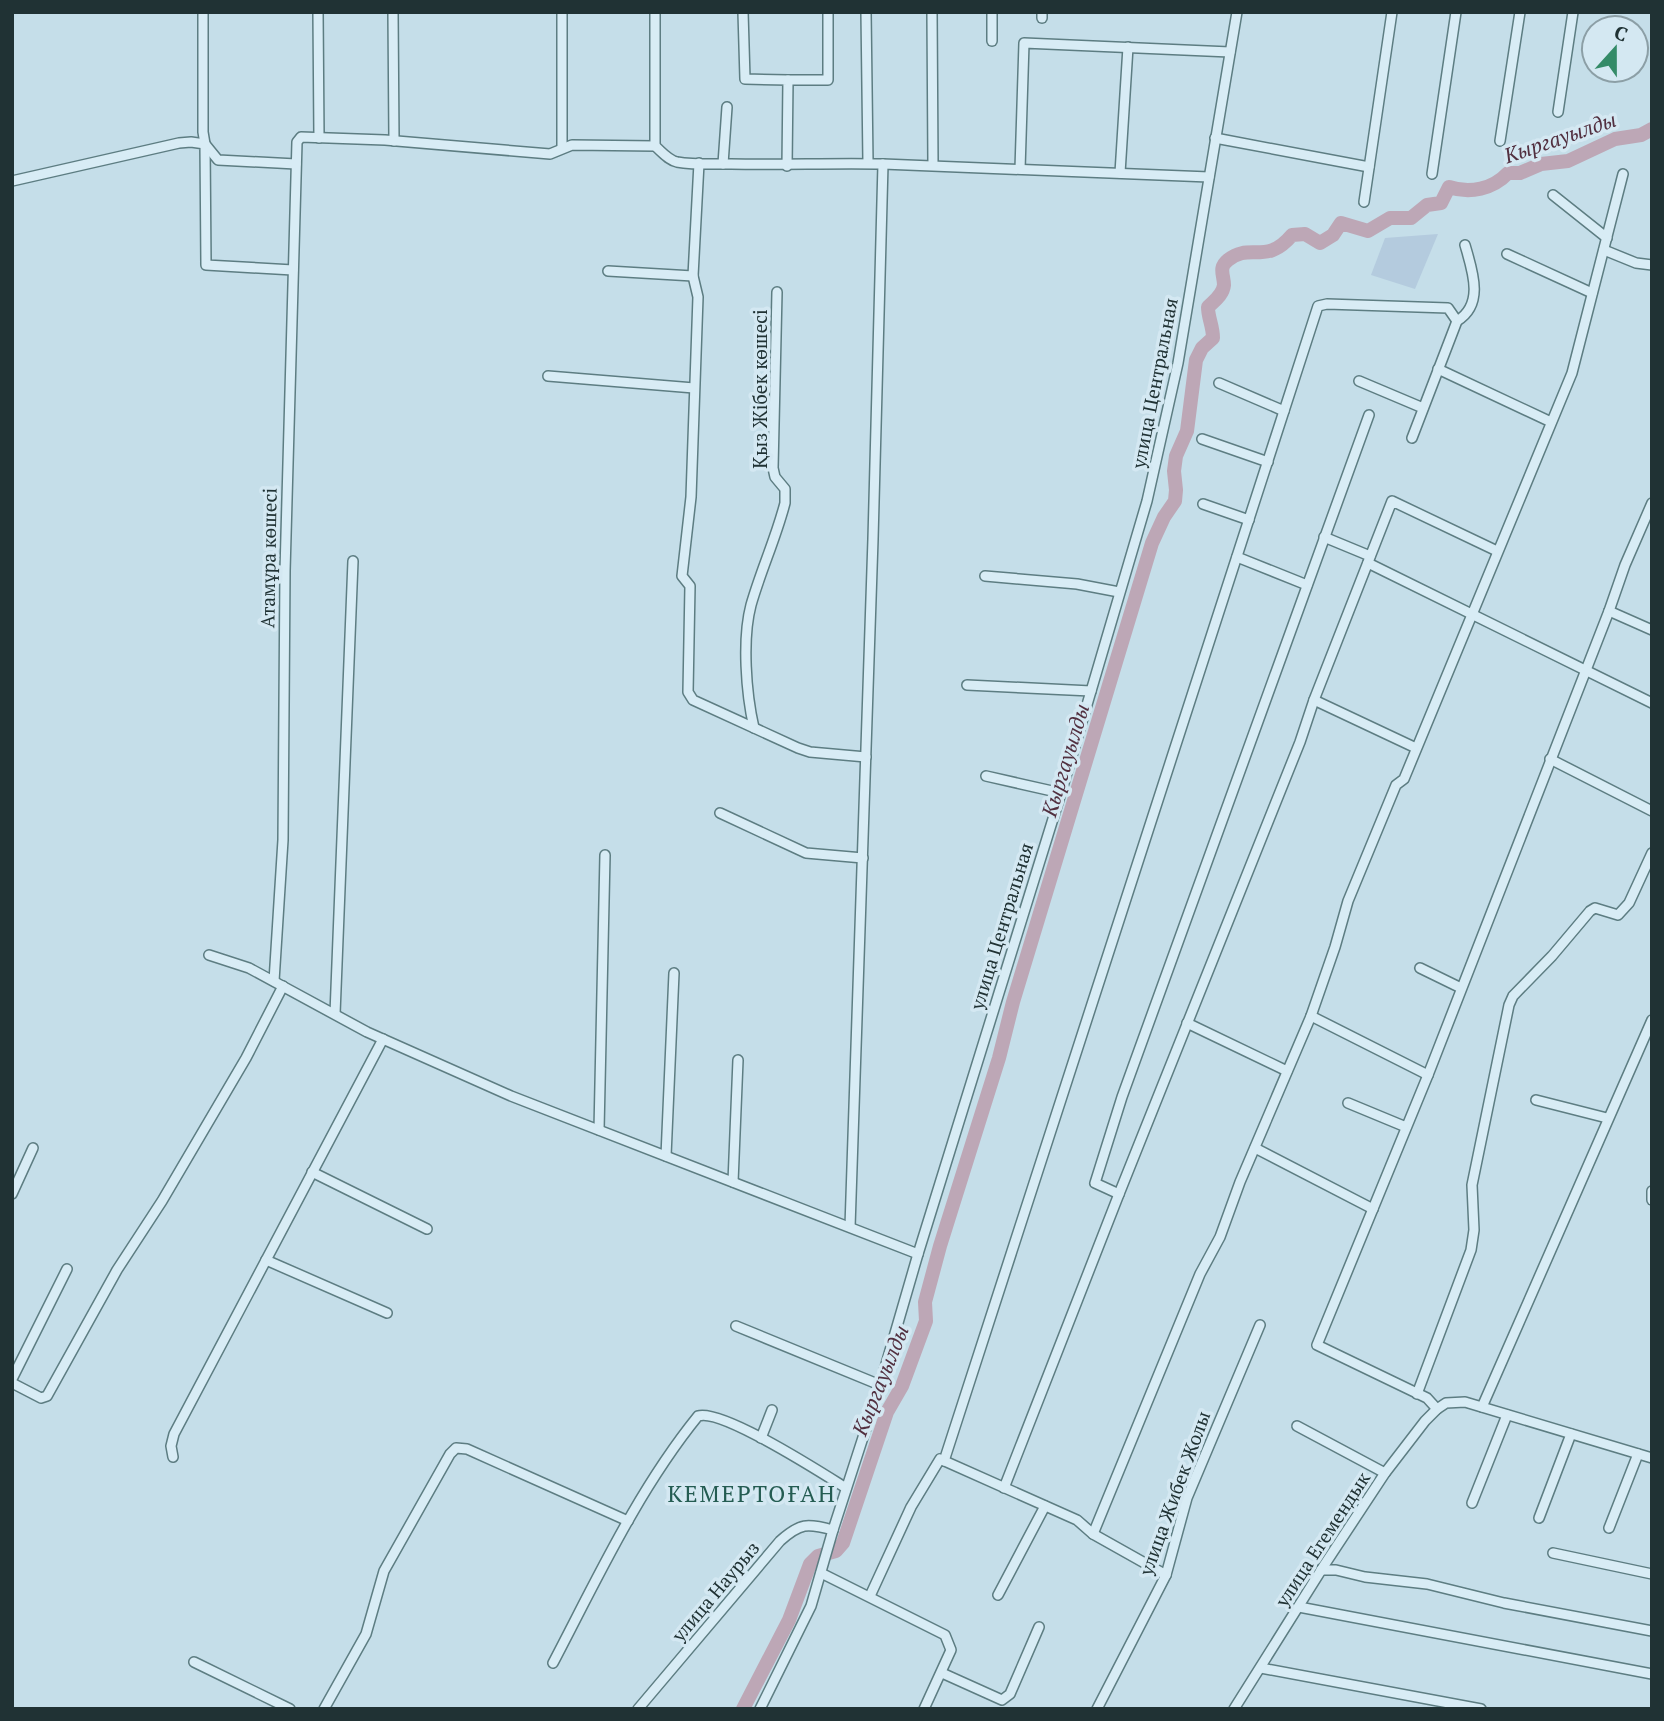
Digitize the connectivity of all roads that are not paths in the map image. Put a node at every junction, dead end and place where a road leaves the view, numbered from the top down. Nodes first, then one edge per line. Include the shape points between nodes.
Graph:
1 (203, 12) edge
2 (318, 12) edge
3 (393, 12) edge
4 (562, 12) edge
5 (655, 12) edge
6 (743, 12) edge
7 (828, 12) edge
8 (866, 12) edge
9 (932, 12) edge
10 (992, 12) edge
11 (1237, 12) edge
12 (1392, 12) edge
13 (1456, 12) edge
14 (1520, 12) edge
15 (1573, 12) edge
16 (992, 41) dead end
17 (1128, 47) junction
18 (1230, 52) junction
19 (788, 80) junction
20 (727, 107) dead end
21 (1558, 112) dead end
22 (319, 138) junction
23 (1215, 138) junction
24 (394, 141) junction
25 (1500, 141) dead end
26 (205, 144) junction
27 (655, 146) junction
28 (562, 148) junction
29 (699, 163) junction
30 (868, 163) junction
31 (296, 164) junction
32 (723, 164) junction
33 (883, 164) junction
34 (933, 165) junction
35 (787, 166) junction
36 (1369, 167) junction
37 (1020, 169) junction
38 (1120, 173) junction
39 (1432, 174) dead end
40 (1623, 174) dead end
41 (1209, 177) junction
42 (12, 181) edge
43 (1553, 195) dead end
44 (1364, 202) dead end
45 (1607, 238) junction
46 (1465, 246) dead end
47 (1604, 250) junction
48 (1507, 254) dead end
49 (1652, 265) edge
50 (293, 270) junction
51 (608, 271) dead end
52 (693, 276) junction
53 (777, 292) dead end
54 (1592, 293) junction
55 (1457, 321) junction
56 (1438, 369) junction
57 (548, 376) dead end
58 (1359, 381) dead end
59 (1219, 383) dead end
60 (694, 388) junction
61 (1423, 408) junction
62 (1284, 411) junction
63 (1369, 415) dead end
64 (1551, 422) junction
65 (1412, 438) dead end
66 (1202, 439) dead end
67 (1268, 462) junction
68 (1652, 503) edge
69 (1203, 504) dead end
70 (1249, 520) junction
71 (1324, 537) junction
72 (1497, 551) junction
73 (1237, 557) junction
74 (1369, 560) junction
75 (353, 561) dead end
76 (985, 576) dead end
77 (1307, 585) junction
78 (1119, 592) junction
79 (1609, 611) junction
80 (1471, 615) junction
81 (1652, 630) edge
82 (1585, 672) junction
83 (967, 685) dead end
84 (1091, 691) junction
85 (1314, 700) junction
86 (1652, 703) edge
87 (754, 728) junction
88 (1416, 748) junction
89 (866, 757) junction
90 (1550, 759) junction
91 (986, 776) dead end
92 (1061, 793) junction
93 (1652, 811) edge
94 (720, 813) dead end
95 (1652, 853) edge
96 (605, 855) dead end
97 (863, 858) junction
98 (209, 955) dead end
99 (1420, 968) dead end
100 (674, 973) dead end
101 (278, 983) junction
102 (1461, 988) junction
103 (335, 1014) junction
104 (1311, 1016) junction
105 (1652, 1020) edge
106 (1187, 1023) junction
107 (383, 1039) junction
108 (738, 1060) dead end
109 (1287, 1071) junction
110 (1428, 1075) junction
111 (1536, 1100) dead end
112 (1348, 1103) dead end
113 (1607, 1118) junction
114 (1406, 1127) junction
115 (599, 1130) junction
116 (33, 1148) dead end
117 (1255, 1148) junction
118 (666, 1156) junction
119 (312, 1172) junction
120 (733, 1182) junction
121 (1652, 1191) edge
122 (12, 1194) edge
123 (1118, 1194) junction
124 (1652, 1200) edge
125 (1373, 1209) junction
126 (850, 1227) junction
127 (427, 1229) dead end
128 (918, 1254) junction
129 (266, 1260) junction
130 (67, 1269) dead end
131 (387, 1312) dead end
132 (1260, 1325) dead end
133 (736, 1326) dead end
134 (12, 1381) edge
135 (880, 1385) junction
136 (1417, 1394) junction
137 (1482, 1407) junction
138 (1437, 1409) junction
139 (772, 1410) dead end
140 (1507, 1415) junction
141 (1297, 1426) dead end
142 (1571, 1434) junction
143 (761, 1438) junction
144 (1638, 1454) junction
145 (173, 1457) dead end
146 (1652, 1458) edge
147 (944, 1461) junction
148 (1385, 1473) junction
149 (846, 1488) junction
150 (1004, 1488) junction
151 (1472, 1503) dead end
152 (1045, 1506) junction
153 (1539, 1518) dead end
154 (628, 1521) junction
155 (1609, 1528) dead end
156 (833, 1530) junction
157 (1093, 1534) junction
158 (1553, 1553) dead end
159 (823, 1568) junction
160 (1321, 1570) junction
161 (1652, 1574) edge
162 (1166, 1575) junction
163 (998, 1595) dead end
164 (870, 1596) junction
165 (1299, 1607) junction
166 (1039, 1627) dead end
167 (1652, 1631) edge
168 (194, 1662) dead end
169 (553, 1663) dead end
170 (1261, 1668) junction
171 (942, 1673) junction
172 (1652, 1674) edge
173 (290, 1709) edge
174 (324, 1709) edge
175 (638, 1709) edge
176 (760, 1709) edge
177 (925, 1709) edge
178 (1097, 1709) edge
179 (1234, 1709) edge
180 (1481, 1709) edge

1 - 26 street
2 - 22 street
3 - 24 street
4 - 28 street
5 - 27 street
6 - 19 street via 745,79
7 - 19 street via 828,80
8 - 30 street
9 - 34 street
10 - 16 street
11 - 18 street, улица Центральная
12 - 36 street
13 - 39 street
14 - 25 street
15 - 21 street
17 - 18 street
17 - 37 street via 1024,43
17 - 38 street
18 - 23 street, улица Центральная
19 - 35 street
20 - 32 street
22 - 24 street
22 - 31 street, Атамұра көшесі via 301,137
23 - 36 street
23 - 41 street, улица Центральная
24 - 28 street via 550,154
26 - 31 street via 218,160
26 - 42 street via 179,143
26 - 50 street via 206,265
27 - 28 street
27 - 29 street via 677,162
29 - 32 street
29 - 52 street
30 - 33 street
30 - 35 street
31 - 50 street, Атамұра көшесі
32 - 35 street
33 - 34 street
33 - 89 street
34 - 37 street
36 - 44 street
37 - 38 street
38 - 41 street
40 - 45 street
41 - 78 street, улица Центральная via 1162,438
43 - 45 street
45 - 47 street
46 - 55 street via 1476,285 1471,306
47 - 49 street
47 - 54 street
48 - 54 street
50 - 101 street, Атамұра көшесі
51 - 52 street
52 - 60 street via 698,298
53 - 87 street, Қыз Жібек көшесі via 773,468 785,489 785,503 747,631
54 - 64 street via 1572,373
55 - 56 street
55 - 62 street via 1448,308 1318,306
56 - 61 street
56 - 64 street
57 - 60 street
58 - 61 street
59 - 62 street
60 - 87 street via 691,497 682,576 691,586 688,692 693,700
61 - 65 street
62 - 67 street
63 - 71 street
64 - 72 street
66 - 67 street
67 - 70 street
68 - 79 street
69 - 70 street
70 - 73 street
71 - 74 street
71 - 77 street
72 - 74 street via 1392,501
72 - 80 street
73 - 77 street
73 - 147 street
74 - 80 street
74 - 85 street
75 - 103 street
76 - 78 street
77 - 123 street via 1095,1183
78 - 84 street, улица Центральная
79 - 81 street
79 - 82 street
80 - 82 street
80 - 88 street
82 - 86 street
82 - 90 street
83 - 84 street
84 - 92 street, улица Центральная
85 - 88 street
85 - 106 street
87 - 89 street via 810,752
88 - 104 street via 1348,901
89 - 97 street
90 - 93 street
90 - 102 street
91 - 92 street
92 - 128 street, улица Центральная
94 - 97 street via 806,853
95 - 136 street via 1623,910 1618,915 1595,908 1590,911 1509,1005 1472,1185 1471,1250
96 - 115 street
97 - 126 street
98 - 101 street
99 - 102 street
100 - 118 street
101 - 103 street
101 - 134 street via 246,1058 117,1270 47,1396 41,1398
102 - 110 street
103 - 107 street
104 - 109 street
104 - 110 street
105 - 113 street
106 - 109 street
106 - 123 street
107 - 115 street
107 - 119 street
108 - 120 street
109 - 117 street
110 - 114 street
111 - 113 street
112 - 114 street
113 - 137 street
114 - 125 street
115 - 118 street
116 - 122 street
117 - 125 street
117 - 157 street
118 - 120 street
119 - 127 street
119 - 129 street
120 - 126 street
121 - 124 street
123 - 150 street
125 - 136 street via 1317,1345
126 - 128 street
128 - 135 street, улица Центральная
129 - 131 street
129 - 145 street via 174,1434
130 - 134 street
132 - 162 street, улица Жибек Жолы via 1187,1498
133 - 135 street
135 - 149 street, улица Центральная
136 - 138 street
137 - 138 street, улица Егемендык via 1454,1401
137 - 140 street
138 - 148 street, улица Егемендык
139 - 143 street
140 - 142 street
140 - 151 street
141 - 148 street
142 - 144 street
142 - 153 street
143 - 149 street
143 - 154 street via 711,1415 698,1416
144 - 146 street
144 - 155 street
147 - 150 street
147 - 164 street via 940,1459 911,1507
148 - 160 street, улица Егемендык
149 - 156 street, улица Центральная
150 - 152 street
152 - 157 street via 1077,1520
152 - 163 street
154 - 169 street
154 - 174 street via 456,1448 384,1571 366,1634
156 - 159 street, улица Центральная
156 - 175 street, улица Наурыз via 802,1526 780,1541
157 - 162 street
158 - 161 street
159 - 164 street
159 - 176 street, улица Центральная via 807,1615
160 - 165 street, улица Егемендык
160 - 167 street via 1427,1584
162 - 178 street, улица Жибек Жолы
164 - 171 street via 945,1635 951,1650
165 - 170 street, улица Егемендык
165 - 172 street
166 - 171 street via 1010,1694 1002,1700
168 - 173 street
170 - 179 street, улица Егемендык
170 - 180 street
171 - 177 street

